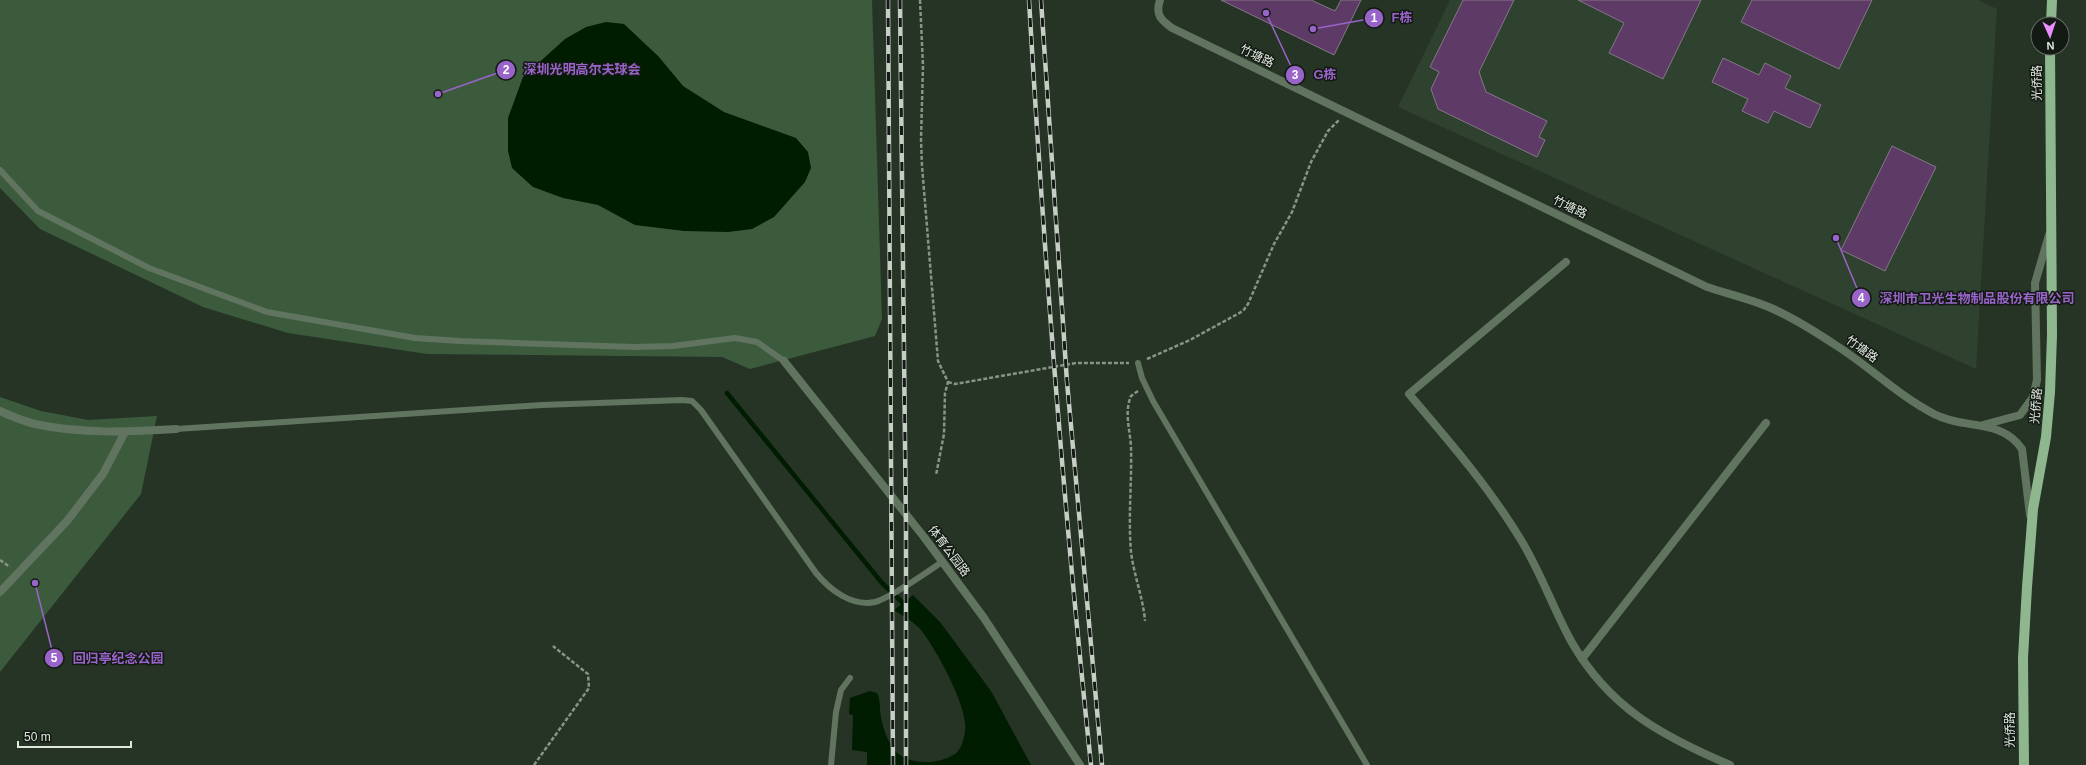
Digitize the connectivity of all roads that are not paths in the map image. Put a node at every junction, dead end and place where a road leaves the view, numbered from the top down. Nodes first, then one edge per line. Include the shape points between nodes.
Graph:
1 (1160, 0) edge
2 (2052, 0) edge
3 (2051, 16) edge
4 (2050, 56) edge
5 (0, 170) edge
6 (2051, 230) junction
7 (1566, 262) dead end
8 (784, 361) joint
9 (1138, 363) road end
10 (0, 412) edge
11 (1766, 423) dead end
12 (1983, 425) junction
13 (176, 429) joint
14 (125, 432) junction
15 (2032, 527) junction
16 (942, 562) junction
17 (0, 592) edge
18 (1582, 659) junction
19 (850, 678) dead end
20 (831, 765) edge
21 (1080, 765) edge
22 (1367, 765) edge
23 (1730, 765) edge
24 (2024, 765) edge

1 - 12 street, 竹塘路 via 1158,12 1161,20 1172,28 1707,287 1785,314 1838,346 1906,397 1935,415 1961,424
2 - 3 main road
4 - 6 main road, 光侨路
5 - 8 lane via 38,211 149,268 267,312 415,338 460,341 634,347 673,346 735,338 756,342
6 - 12 street, 竹塘路 via 2035,283 2037,380 2034,397 2020,415
6 - 15 main road, 光侨路 via 2050,392
7 - 18 street via 1409,394 1462,456 1503,512 1538,572
8 - 16 street, 体育公园路
9 - 22 lane via 1146,386
10 - 14 street via 34,424
11 - 18 street
12 - 15 street, 竹塘路 via 2007,434 2016,440 2022,449
13 - 14 street
13 - 16 lane via 542,405 692,401 825,584 838,593 867,602 882,599
14 - 17 street via 103,474 67,521
15 - 24 main road, 光侨路 via 2023,658
16 - 21 street, 体育公园路 via 984,618
18 - 23 street via 1609,691 1641,719 1676,741
19 - 20 lane via 841,690 836,712

